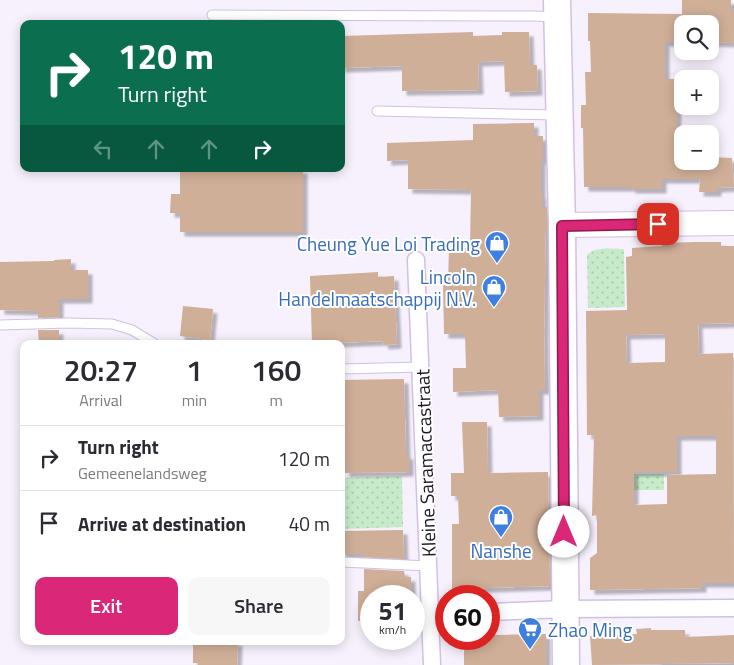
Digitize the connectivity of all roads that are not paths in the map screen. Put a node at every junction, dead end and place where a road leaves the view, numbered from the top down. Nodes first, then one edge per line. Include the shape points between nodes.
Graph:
1 (558, 9) edge
2 (212, 15) dead end
3 (377, 111) dead end
4 (560, 115) junction
5 (734, 223) edge
6 (562, 226) junction
7 (416, 260) dead end
8 (0, 325) edge
9 (148, 340) edge
10 (421, 367) junction
11 (345, 370) edge
12 (345, 562) edge
13 (429, 566) junction
14 (435, 599) edge
15 (734, 608) edge
16 (565, 609) junction
17 (500, 612) edge
18 (435, 640) edge
19 (432, 665) edge
20 (566, 665) edge

1 - 2 lane via 535,16
1 - 4 main road
3 - 4 lane
4 - 6 main road
5 - 6 main road
6 - 16 main road
7 - 10 street, Kleine Saramaccastraat
8 - 9 lane via 112,324 132,330
10 - 11 lane
10 - 13 street, Kleine Saramaccastraat
12 - 13 lane
13 - 14 street, Kleine Saramaccastraat
15 - 16 street
16 - 17 street
16 - 20 main road
18 - 19 street, Kleine Saramaccastraat

